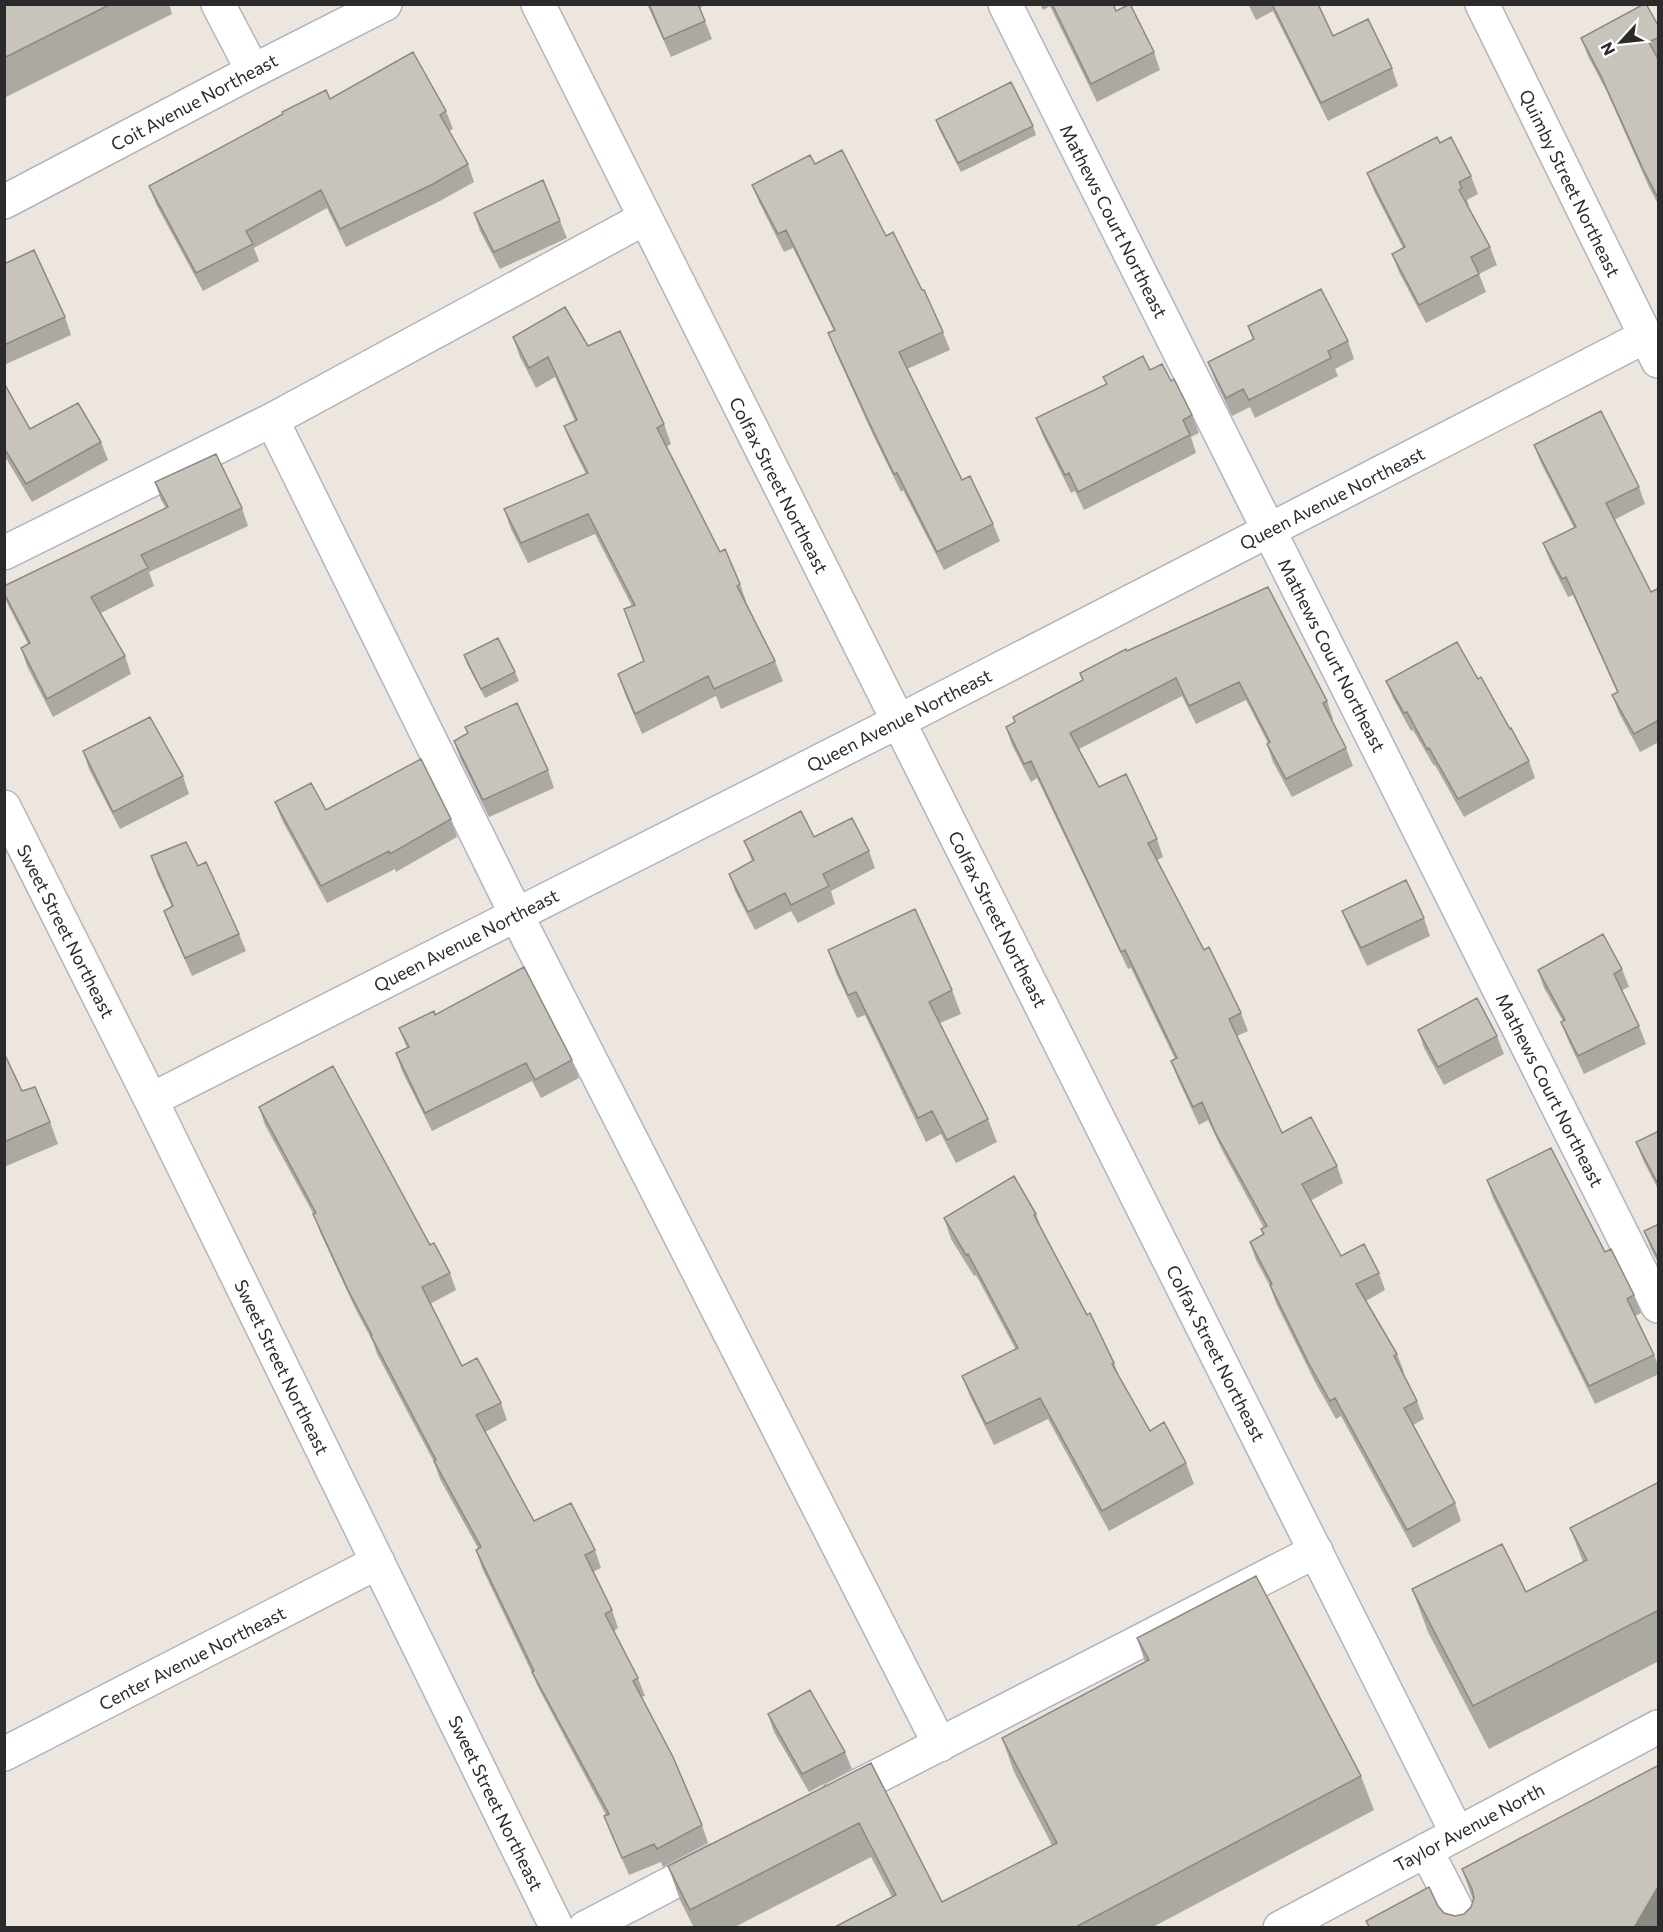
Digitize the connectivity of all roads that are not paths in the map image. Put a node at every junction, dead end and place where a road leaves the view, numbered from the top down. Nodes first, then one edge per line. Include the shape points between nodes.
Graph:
1 (218, 4) edge
2 (385, 4) edge
3 (538, 4) edge
4 (1005, 4) edge
5 (1482, 4) edge
6 (253, 71) junction
7 (4, 202) edge
8 (645, 218) junction
9 (1652, 348) edge
10 (272, 420) junction
11 (1269, 530) junction
12 (4, 553) edge
13 (898, 721) junction
14 (4, 807) edge
15 (516, 914) junction
16 (151, 1100) junction
17 (1659, 1306) edge
18 (1316, 1551) junction
19 (378, 1562) junction
20 (1659, 1726) edge
21 (940, 1744) junction
22 (4, 1754) edge
23 (814, 1809) edge
24 (1457, 1833) junction
25 (740, 1847) edge
26 (1426, 1850) junction
27 (556, 1928) edge
28 (585, 1928) edge
29 (1280, 1928) edge
30 (1466, 1928) edge

1 - 6 street
2 - 6 street, Coit Avenue Northeast
3 - 8 street, Colfax Street Northeast
4 - 11 street, Mathews Court Northeast
5 - 9 street, Quimby Street Northeast
6 - 7 street, Coit Avenue Northeast
8 - 10 street
8 - 13 street, Colfax Street Northeast
9 - 11 street, Queen Avenue Northeast
10 - 12 street
10 - 15 street
11 - 13 street, Queen Avenue Northeast
11 - 17 street, Mathews Court Northeast
13 - 15 street, Queen Avenue Northeast
13 - 18 street, Colfax Street Northeast
14 - 16 street, Sweet Street Northeast
15 - 16 street, Queen Avenue Northeast
15 - 21 street
16 - 19 street, Sweet Street Northeast
18 - 21 street
18 - 24 street, Colfax Street Northeast
19 - 22 street, Center Avenue Northeast
19 - 27 street, Sweet Street Northeast
20 - 24 street, Taylor Avenue North
21 - 23 street
24 - 26 street, Taylor Avenue North
25 - 28 street
26 - 29 street, Taylor Avenue North
26 - 30 street

